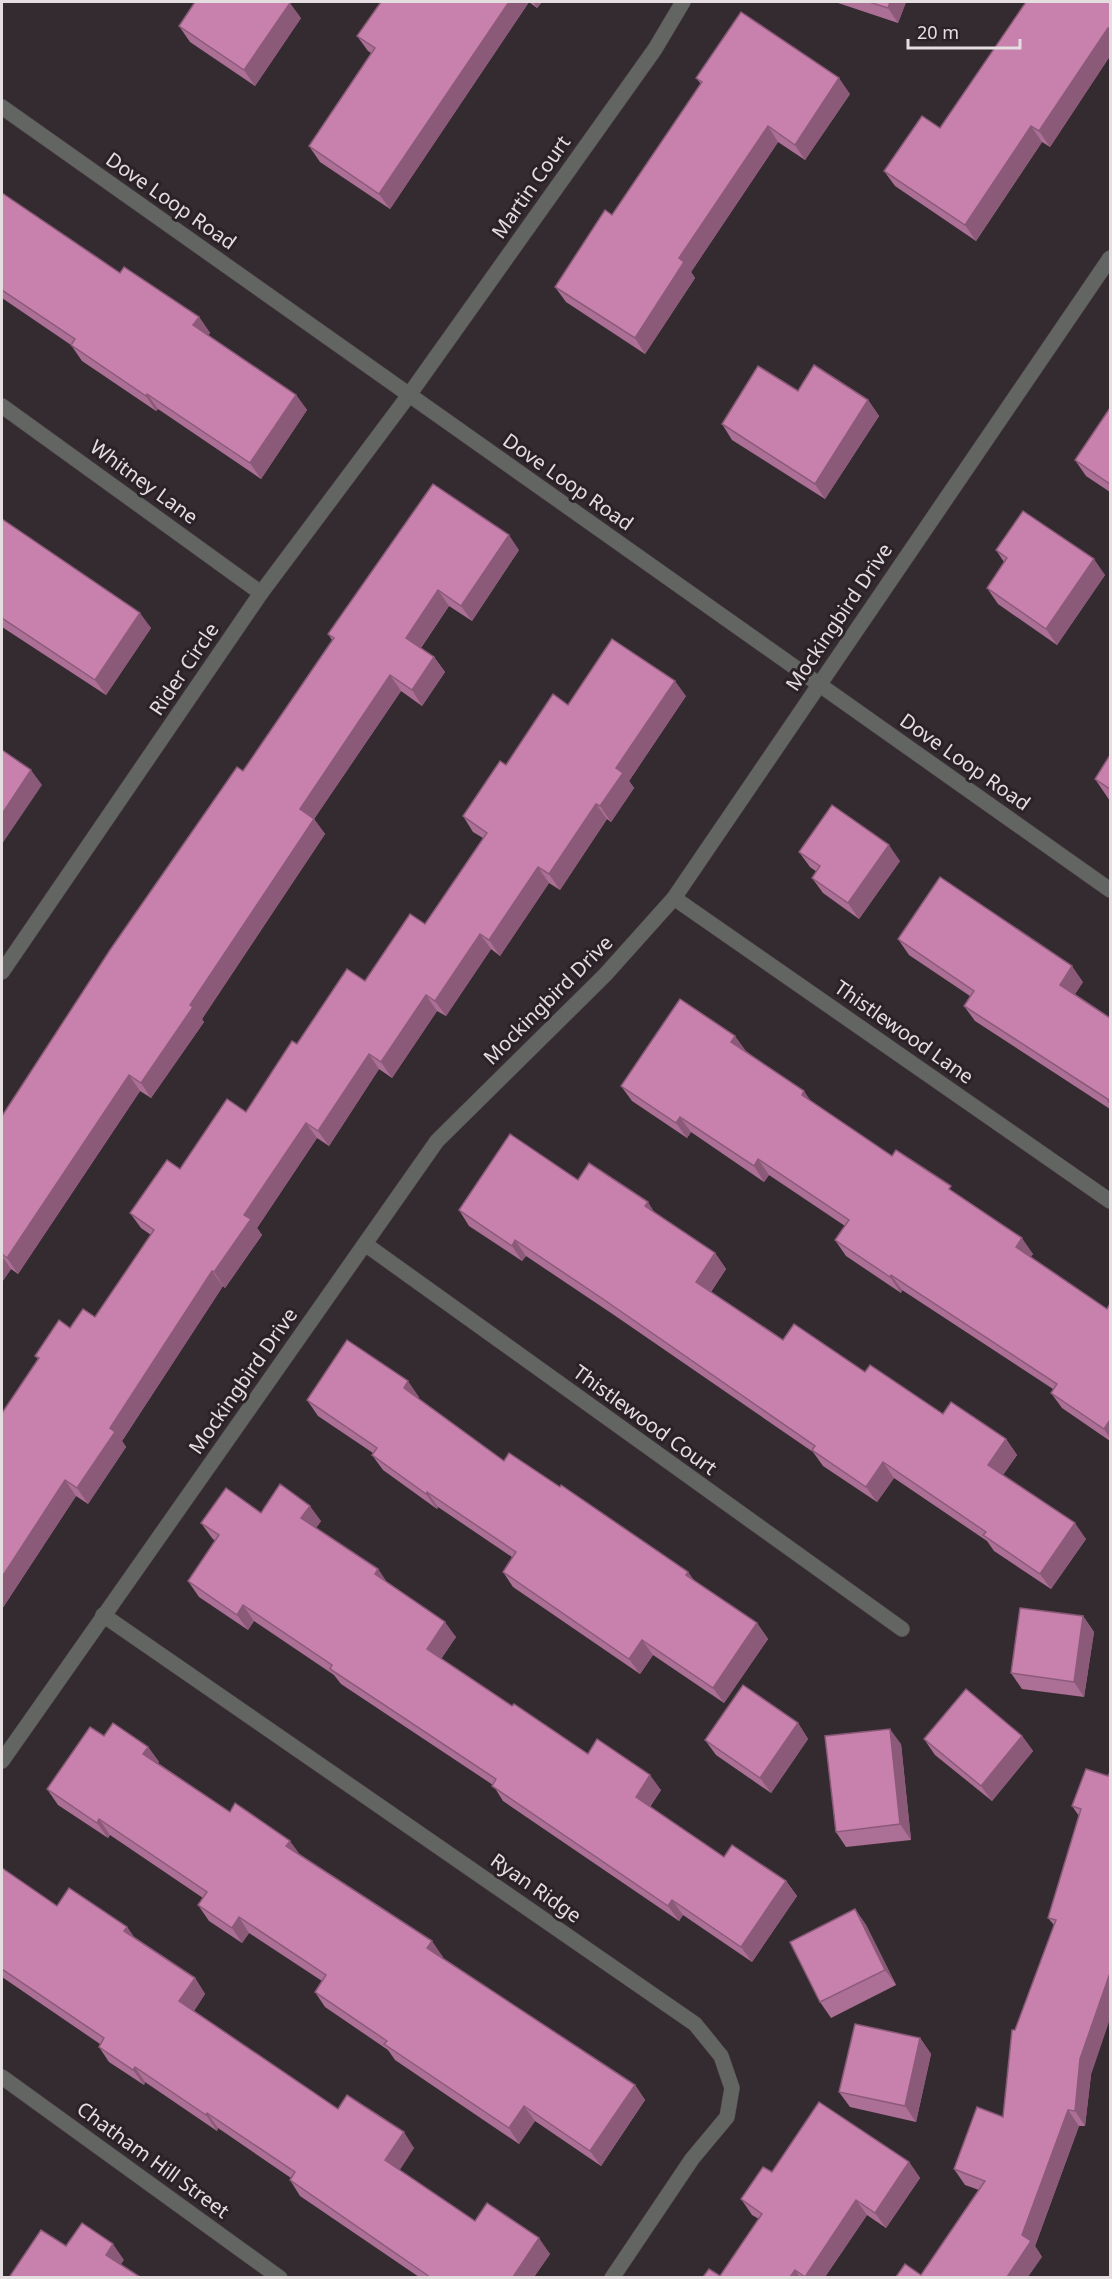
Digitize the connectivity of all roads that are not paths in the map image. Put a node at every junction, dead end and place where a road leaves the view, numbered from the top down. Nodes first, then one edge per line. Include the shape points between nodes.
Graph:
1 (683, 2) edge
2 (2, 107) edge
3 (1110, 258) edge
4 (409, 395) junction
5 (2, 406) edge
6 (261, 593) junction
7 (818, 684) junction
8 (1110, 890) edge
9 (674, 898) junction
10 (2, 972) edge
11 (1110, 1201) edge
12 (365, 1244) junction
13 (103, 1615) junction
14 (902, 1629) dead end
15 (2, 1761) edge
16 (2, 2077) edge
17 (280, 2277) edge
18 (612, 2277) edge

1 - 4 street, Martin Court via 655,50
2 - 4 street, Dove Loop Road
3 - 7 street, Mockingbird Drive
4 - 6 street, Rider Circle
4 - 7 street, Dove Loop Road
5 - 6 street, Whitney Lane
6 - 10 street, Rider Circle
7 - 8 street, Dove Loop Road
7 - 9 street, Mockingbird Drive
9 - 11 street, Thistlewood Lane
9 - 12 street, Mockingbird Drive via 605,975 437,1141
12 - 13 street, Mockingbird Drive
12 - 14 street, Thistlewood Court
13 - 15 street, Mockingbird Drive
13 - 18 street, Ryan Ridge via 696,2024 721,2056 732,2088 727,2117 692,2160
16 - 17 street, Chatham Hill Street

